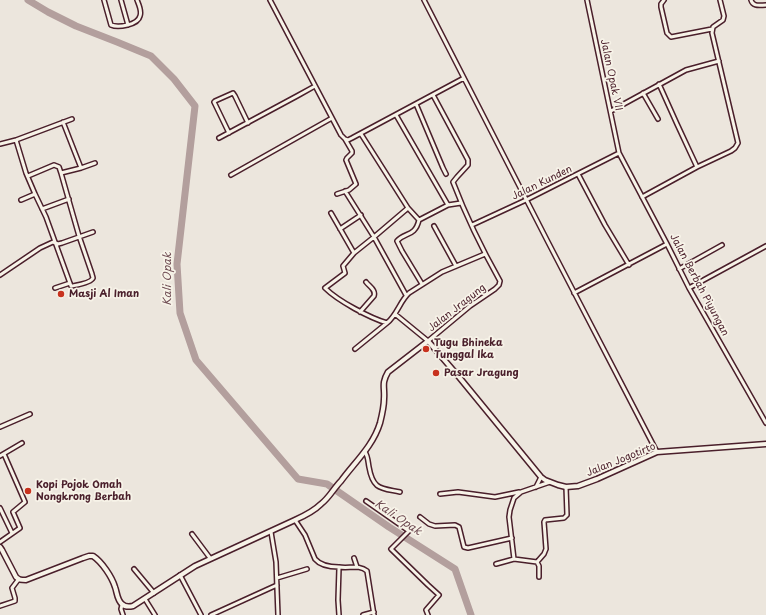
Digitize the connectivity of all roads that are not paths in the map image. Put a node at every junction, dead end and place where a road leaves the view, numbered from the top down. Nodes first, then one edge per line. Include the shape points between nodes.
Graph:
1 (104, 0) edge
2 (121, 0) edge
3 (137, 0) edge
4 (270, 0) edge
5 (424, 0) edge
6 (587, 0) edge
7 (664, 0) edge
8 (720, 0) edge
9 (751, 0) edge
10 (766, 5) edge
11 (128, 25) junction
12 (712, 29) junction
13 (719, 61) junction
14 (464, 78) junction
15 (659, 84) junction
16 (315, 86) junction
17 (643, 93) junction
18 (433, 95) junction
19 (416, 104) junction
20 (610, 111) junction
21 (396, 115) junction
22 (332, 118) junction
23 (72, 119) dead end
24 (658, 119) dead end
25 (63, 122) junction
26 (248, 122) junction
27 (229, 133) junction
28 (360, 134) junction
29 (219, 138) dead end
30 (345, 139) junction
31 (16, 140) junction
32 (0, 144) edge
33 (619, 153) junction
34 (95, 163) dead end
35 (698, 167) junction
36 (81, 168) junction
37 (61, 173) junction
38 (446, 174) dead end
39 (578, 174) junction
40 (231, 175) dead end
41 (28, 176) junction
42 (346, 191) junction
43 (35, 194) junction
44 (338, 194) dead end
45 (642, 196) junction
46 (69, 199) junction
47 (21, 200) dead end
48 (526, 200) junction
49 (461, 203) junction
50 (448, 205) junction
51 (408, 208) junction
52 (42, 209) junction
53 (331, 212) dead end
54 (361, 215) junction
55 (419, 220) junction
56 (434, 226) dead end
57 (472, 226) junction
58 (340, 229) junction
59 (93, 232) dead end
60 (79, 236) junction
61 (374, 237) junction
62 (56, 244) junction
63 (667, 244) junction
64 (722, 245) dead end
65 (766, 246) edge
66 (354, 253) junction
67 (485, 254) junction
68 (629, 265) junction
69 (456, 266) junction
70 (679, 269) junction
71 (0, 275) edge
72 (366, 282) dead end
73 (70, 283) junction
74 (422, 284) junction
75 (55, 288) dead end
76 (689, 288) junction
77 (574, 293) junction
78 (406, 295) junction
79 (360, 312) junction
80 (395, 314) junction
81 (387, 323) junction
82 (428, 341) junction
83 (355, 348) dead end
84 (30, 414) dead end
85 (766, 423) edge
86 (0, 426) edge
87 (22, 443) dead end
88 (766, 444) edge
89 (365, 452) junction
90 (657, 452) junction
91 (2, 455) edge
92 (541, 478) junction
93 (550, 482) junction
94 (536, 486) junction
95 (566, 486) junction
96 (400, 492) dead end
97 (521, 492) junction
98 (440, 494) dead end
99 (366, 501) dead end
100 (0, 508) edge
101 (420, 517) dead end
102 (295, 520) junction
103 (271, 532) junction
104 (12, 533) junction
105 (192, 534) dead end
106 (512, 538) junction
107 (0, 542) edge
108 (0, 547) edge
109 (210, 558) junction
110 (354, 558) dead end
111 (514, 559) junction
112 (537, 562) junction
113 (496, 564) dead end
114 (357, 567) junction
115 (339, 568) junction
116 (134, 569) dead end
117 (307, 569) dead end
118 (180, 575) junction
119 (539, 577) dead end
120 (277, 578) junction
121 (18, 580) junction
122 (277, 585) junction
123 (154, 593) junction
124 (145, 599) junction
125 (122, 605) junction
126 (0, 606) edge
127 (374, 613) edge
128 (123, 615) edge
129 (155, 615) edge
130 (202, 615) edge
131 (211, 615) edge
132 (278, 615) edge
133 (339, 615) edge
134 (363, 615) edge
135 (428, 615) edge

1 - 11 street via 111,25
2 - 11 street
3 - 11 street via 140,18
4 - 16 street
5 - 14 street
6 - 20 street, Jalan Opak VII
7 - 12 street via 661,7 667,33 671,37
8 - 12 street via 723,20
9 - 10 street via 754,5
12 - 13 street
13 - 15 street via 686,70
13 - 35 street via 738,143 730,151
14 - 18 street
14 - 48 street
15 - 17 street
15 - 35 street
16 - 22 street
16 - 26 street
17 - 20 street
17 - 24 street
18 - 19 street
18 - 49 street, Jalan Jragung via 468,160 468,165 453,182
19 - 21 street
19 - 38 street
20 - 33 street, Jalan Opak VII
21 - 28 street
21 - 50 street
22 - 30 street
22 - 40 street
23 - 25 street
25 - 31 street
25 - 36 street
26 - 27 street
26 - 27 street via 233,93 215,101
27 - 29 street
28 - 30 street
28 - 51 street
30 - 42 street via 352,151 346,160 356,184
31 - 32 street
31 - 41 street
33 - 39 street, Jalan Kunden
33 - 45 street, Jalan Berbah Piyungan
34 - 36 street
35 - 45 street
36 - 37 street
37 - 41 street via 59,167 54,165
37 - 46 street
39 - 48 street, Jalan Kunden
39 - 68 street
41 - 43 street
42 - 44 street
42 - 54 street
43 - 47 street
43 - 52 street
45 - 63 street, Jalan Berbah Piyungan
46 - 52 street
46 - 60 street
48 - 57 street, Jalan Kunden
48 - 77 street
49 - 50 street
49 - 57 street, Jalan Jragung
50 - 55 street
51 - 55 street
51 - 61 street
52 - 62 street
53 - 58 street
54 - 58 street
54 - 61 street
55 - 74 street via 413,232 397,240
56 - 69 street
57 - 67 street, Jalan Jragung
58 - 66 street
59 - 60 street
60 - 62 street
60 - 73 street via 93,278 91,281 72,286
61 - 66 street
61 - 78 street
62 - 71 street via 53,242 40,248
62 - 73 street
63 - 68 street
63 - 70 street, Jalan Berbah Piyungan
64 - 70 street
65 - 76 street
66 - 79 street via 343,266 345,273 325,288
67 - 69 street
67 - 82 street, Jalan Jragung via 500,280 499,285
68 - 77 street
69 - 74 street
70 - 76 street, Jalan Berbah Piyungan
72 - 79 street via 375,294
73 - 75 street
74 - 78 street
76 - 85 street, Jalan Berbah Piyungan
77 - 90 street
78 - 80 street
79 - 81 street
80 - 81 street
80 - 82 street
81 - 83 street
82 - 89 street via 388,372 384,378 380,423
82 - 92 street, Jalan Jogotirto
84 - 86 street
87 - 91 street
88 - 90 street, Jalan Jogotirto
89 - 96 street via 374,483 380,488
89 - 102 street via 318,507
90 - 95 street, Jalan Jogotirto via 597,479 578,486
91 - 104 street via 25,502 13,512 20,528
92 - 93 street, Jalan Jogotirto
92 - 94 street
93 - 94 street
93 - 95 street, Jalan Jogotirto
94 - 97 street
95 - 112 street via 567,515 564,518 545,520 546,549
97 - 98 street via 495,497 458,492
97 - 106 street via 514,498 510,510
99 - 135 street via 409,531 392,549 439,595 426,610
100 - 104 street
101 - 106 street via 435,526 456,525 459,527 464,547 468,548
102 - 103 street
102 - 115 street via 315,559 321,564
103 - 109 street
103 - 120 street
104 - 107 street
105 - 109 street
106 - 111 street
108 - 121 street
109 - 118 street
110 - 114 street
111 - 112 street
111 - 113 street
112 - 119 street
114 - 115 street
114 - 127 street via 367,571
115 - 133 street
116 - 123 street
117 - 120 street
118 - 123 street
118 - 130 street
120 - 122 street
121 - 125 street via 26,580 94,556 110,576
121 - 126 street via 12,588 15,601
122 - 131 street
122 - 132 street
123 - 124 street
124 - 125 street via 130,607
124 - 129 street
125 - 128 street
127 - 134 street

